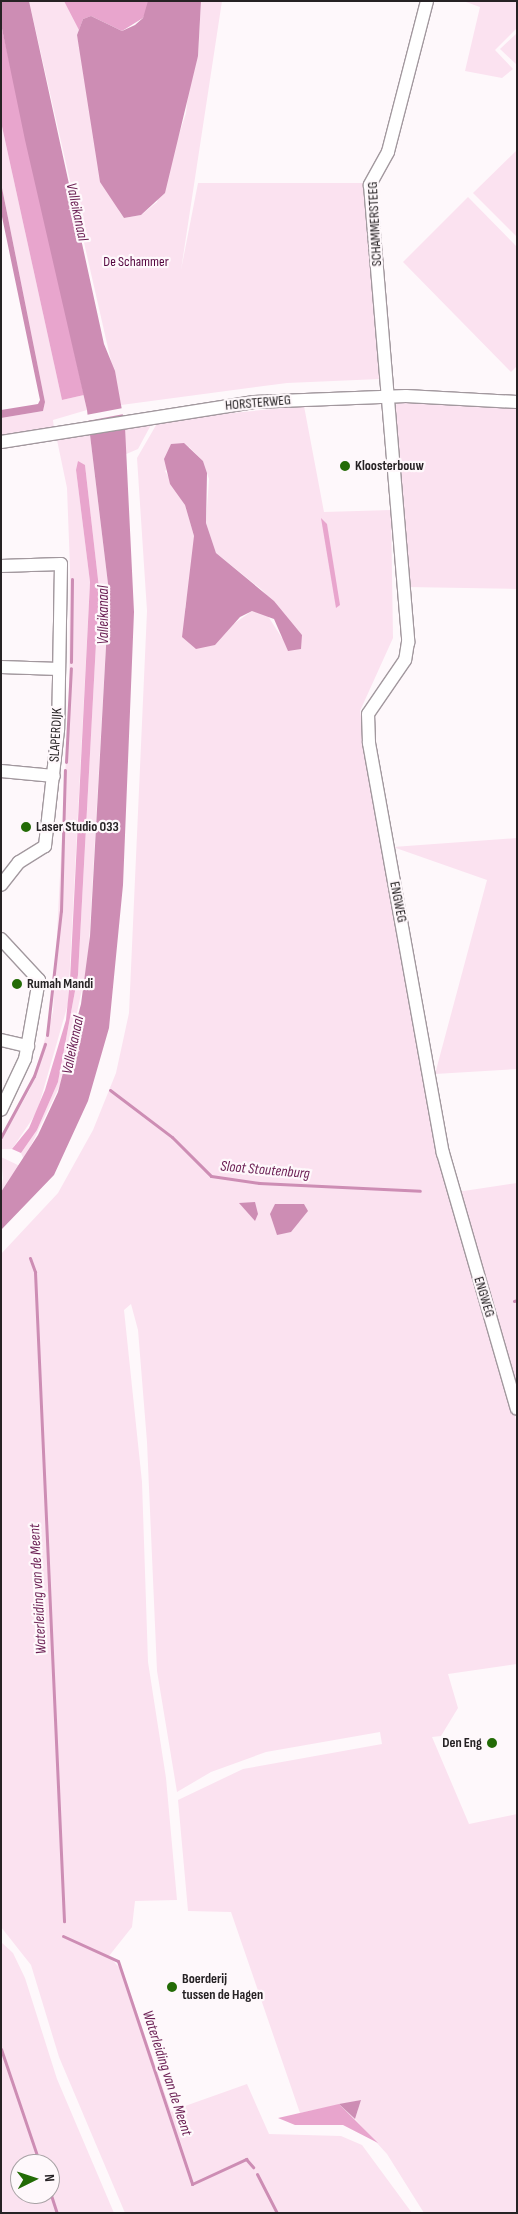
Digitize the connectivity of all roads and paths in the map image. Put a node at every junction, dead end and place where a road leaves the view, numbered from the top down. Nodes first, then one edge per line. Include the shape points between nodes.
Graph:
1 (427, 1) edge
2 (386, 397) junction
3 (517, 402) edge
4 (1, 442) edge
5 (1, 566) edge
6 (1, 667) edge
7 (59, 669) junction
8 (1, 771) edge
9 (54, 776) junction
10 (3, 877) edge
11 (1, 939) edge
12 (1, 1040) edge
13 (28, 1046) junction
14 (1, 1110) edge
15 (517, 1409) edge

1 - 2 street, SCHAMMERSTEEG via 388,152 370,185
2 - 3 street, HORSTERWEG
2 - 4 street, HORSTERWEG via 254,402
2 - 15 street, ENGWEG via 408,642 405,660 368,714 368,743 443,1153
5 - 7 street, SLAPERDIJK via 61,564
6 - 7 street
7 - 9 street, SLAPERDIJK
8 - 9 street
9 - 10 street, SLAPERDIJK via 45,846
11 - 13 street via 39,980
12 - 13 street
13 - 14 street

